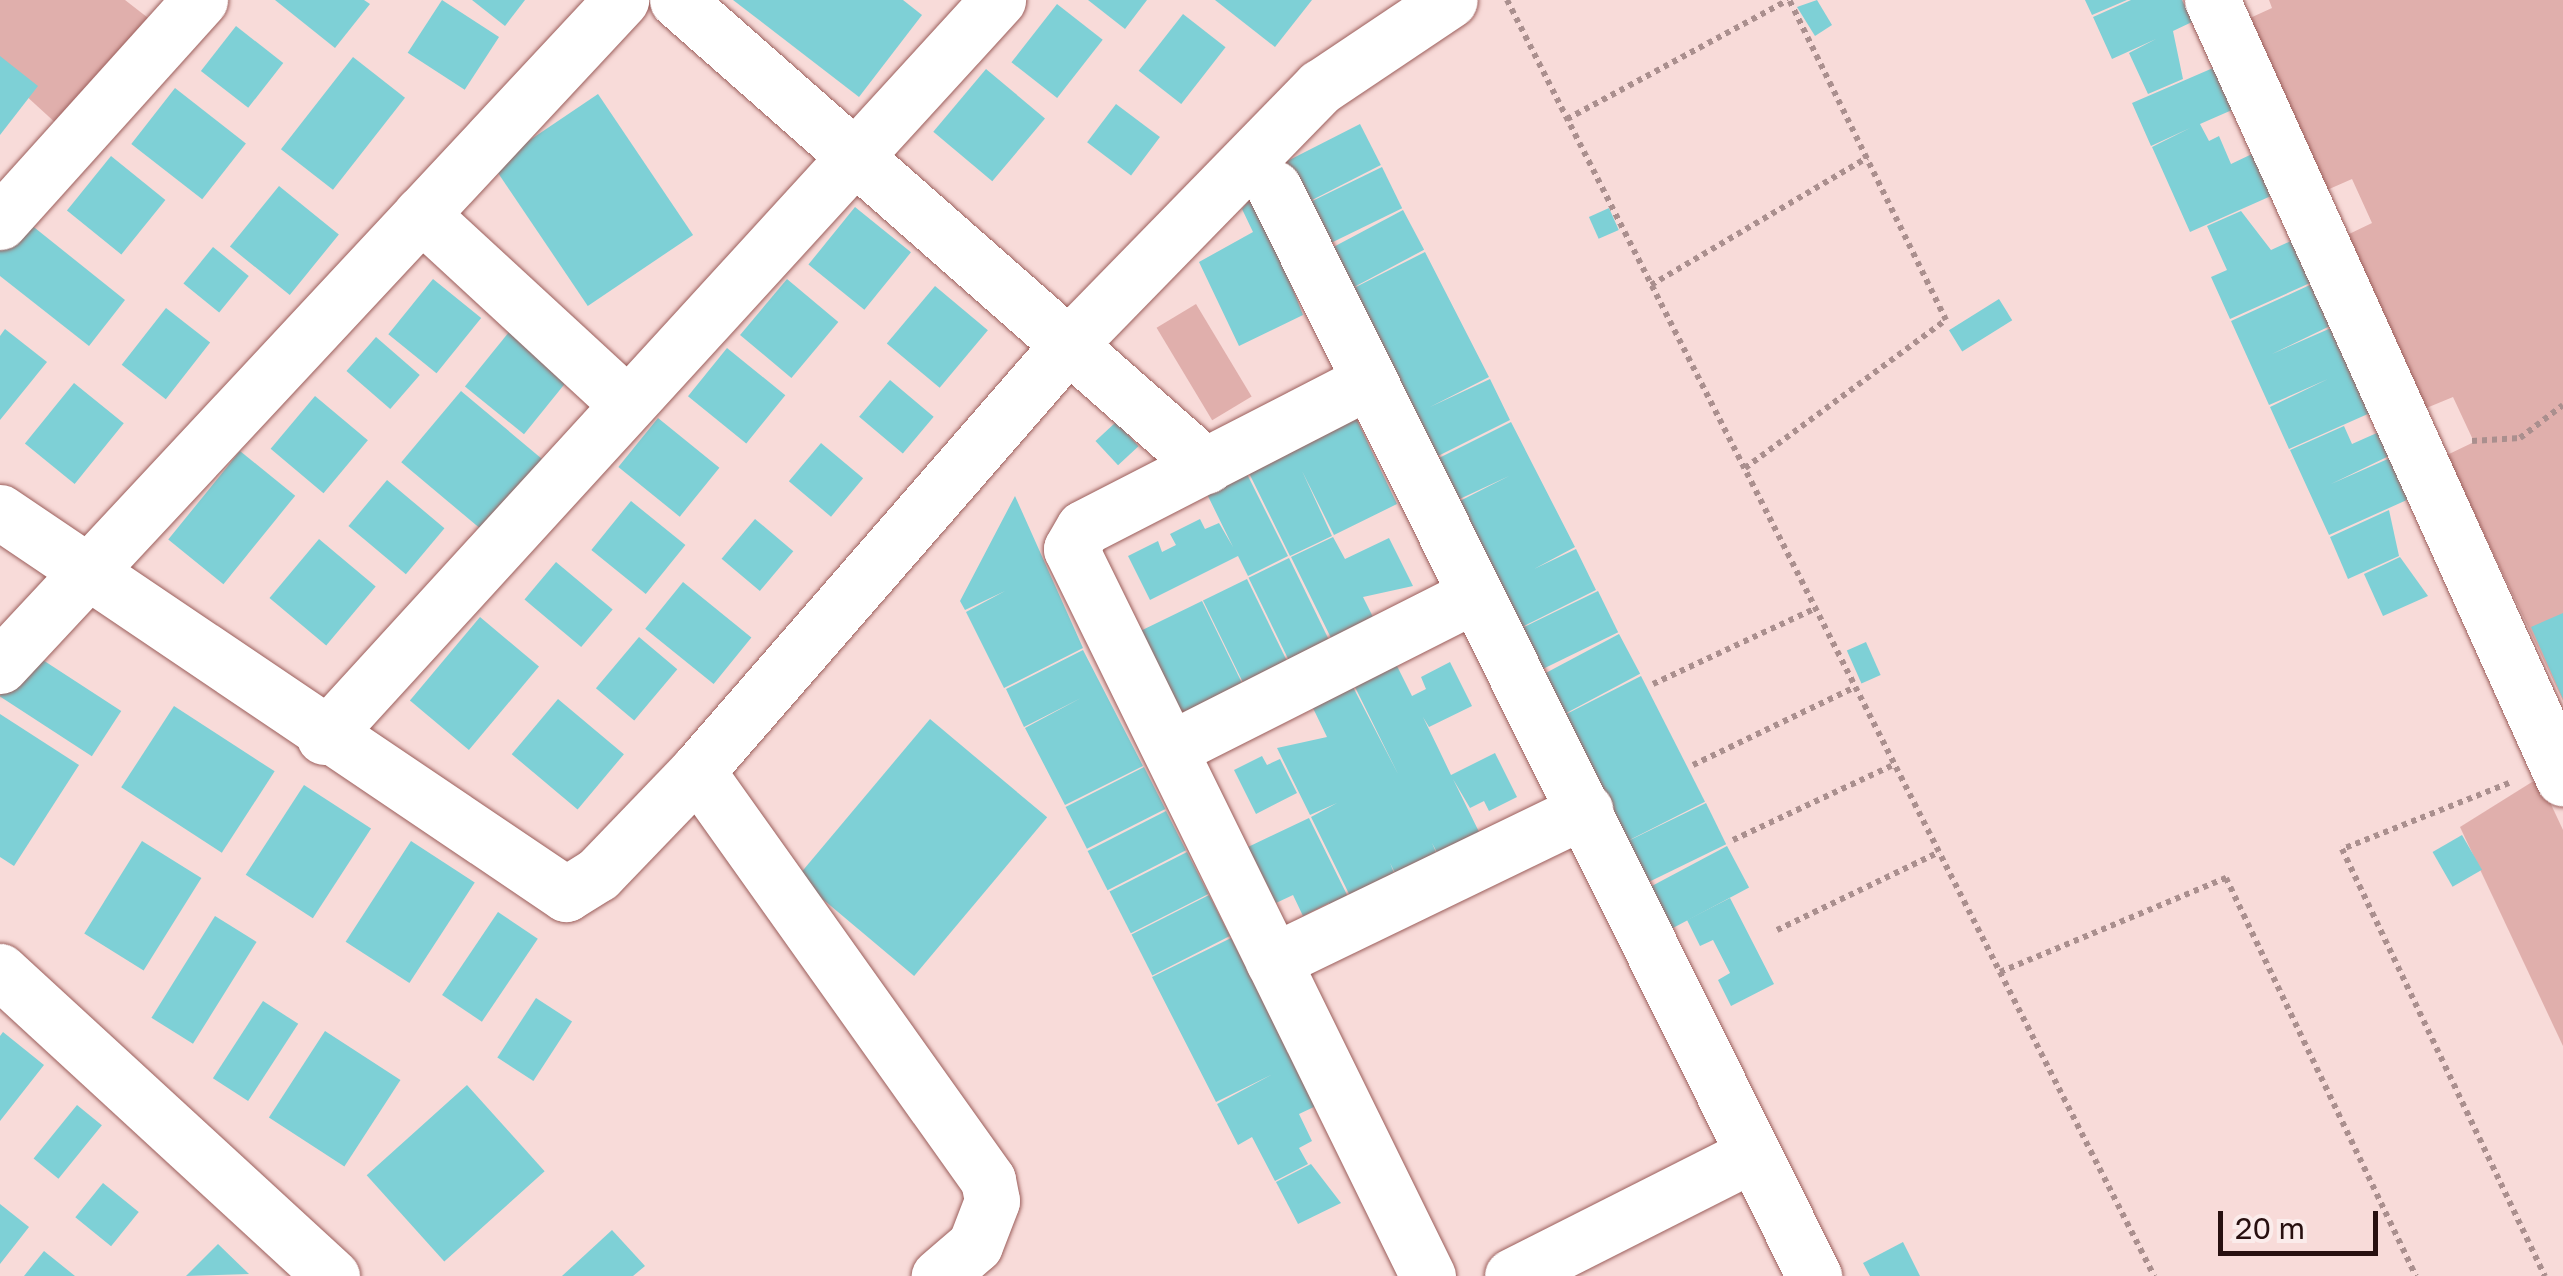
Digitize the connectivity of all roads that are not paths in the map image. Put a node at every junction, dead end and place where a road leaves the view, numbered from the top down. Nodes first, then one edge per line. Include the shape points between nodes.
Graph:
1 (200, 0) edge
2 (621, 0) edge
3 (677, 0) edge
4 (998, 0) edge
5 (1450, 0) edge
6 (2212, 0) edge
7 (858, 153) junction
8 (1274, 188) dead end
9 (421, 214) junction
10 (0, 222) edge
11 (1068, 345) junction
12 (1368, 382) junction
13 (628, 404) junction
14 (1206, 466) junction
15 (0, 512) edge
16 (84, 568) junction
17 (1475, 595) junction
18 (0, 666) edge
19 (324, 737) junction
20 (1170, 749) junction
21 (2559, 770) edge
22 (697, 771) junction
23 (1585, 810) junction
24 (1273, 961) junction
25 (0, 971) edge
26 (1752, 1155) junction
27 (332, 1276) edge
28 (939, 1276) edge
29 (1428, 1276) edge
30 (1512, 1276) edge
31 (1814, 1276) edge

1 - 10 street
2 - 9 street
3 - 7 street
4 - 7 street
5 - 11 street via 1320,87
6 - 21 street
7 - 11 street
7 - 13 street
8 - 12 street
9 - 13 street
9 - 16 street
11 - 14 street
11 - 22 street
12 - 14 street
12 - 17 street
13 - 19 street
14 - 20 street via 1072,540
15 - 16 street
16 - 18 street
16 - 19 street
17 - 20 street
17 - 23 street
19 - 22 street via 566,894 598,874
20 - 24 street
22 - 28 street via 988,1180 992,1200 975,1244
23 - 24 street
23 - 26 street
24 - 29 street
25 - 27 street
26 - 30 street
26 - 31 street

